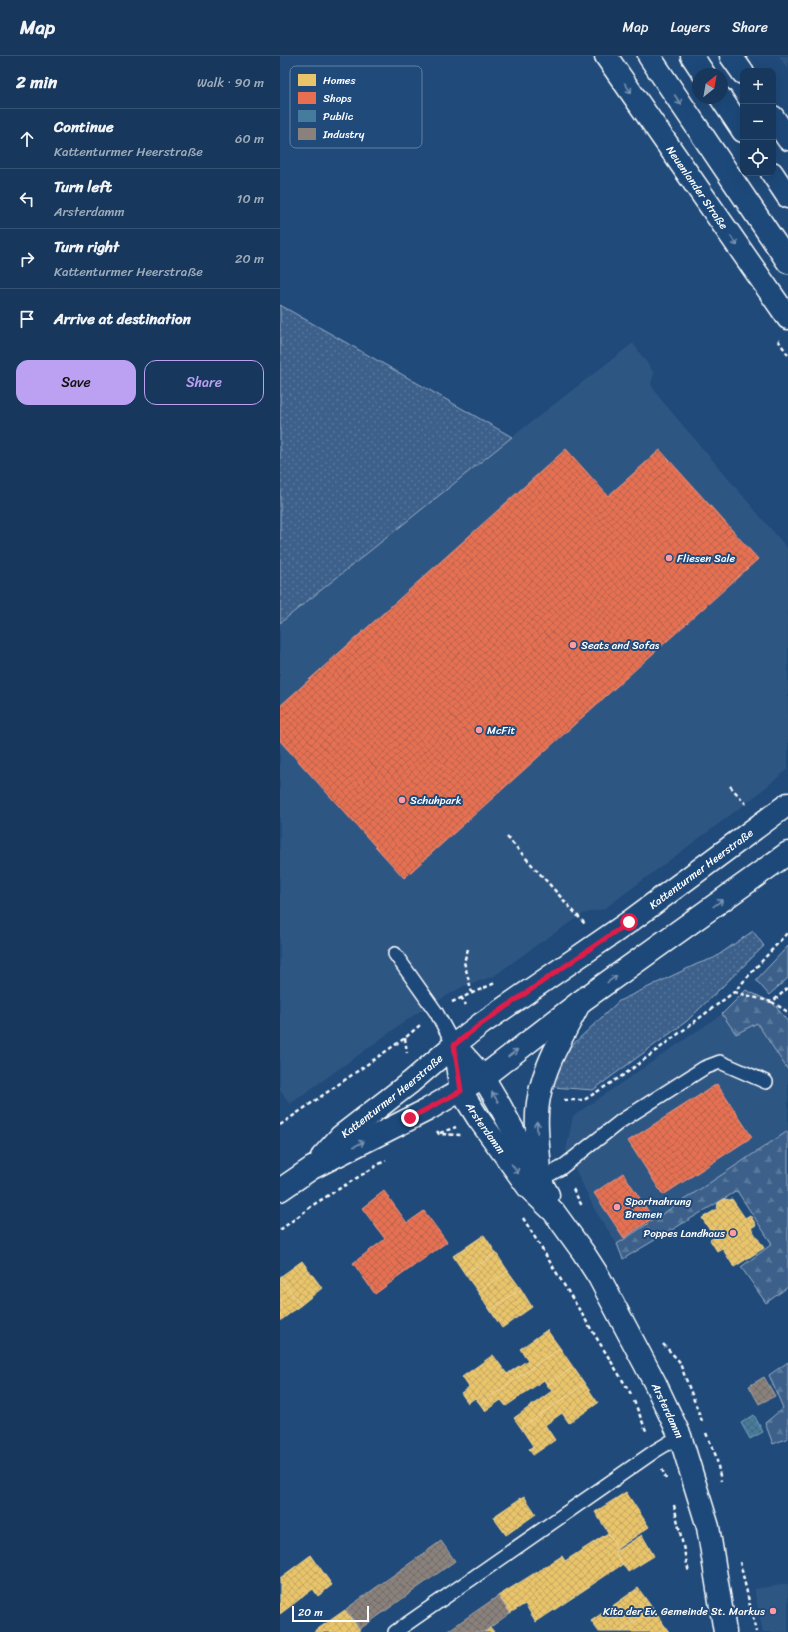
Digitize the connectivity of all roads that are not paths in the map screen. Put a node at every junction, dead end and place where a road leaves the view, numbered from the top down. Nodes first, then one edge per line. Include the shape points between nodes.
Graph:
1 (606, 56) edge
2 (649, 56) edge
3 (692, 56) edge
4 (731, 56) edge
5 (700, 68) edge
6 (740, 70) edge
7 (725, 104) edge
8 (776, 122) edge
9 (740, 126) edge
10 (788, 140) edge
11 (774, 176) edge
12 (788, 197) edge
13 (788, 262) edge
14 (788, 318) edge
15 (788, 804) edge
16 (788, 853) edge
17 (395, 954) dead end
18 (580, 1002) junction
19 (454, 1045) junction
20 (482, 1077) junction
21 (766, 1082) dead end
22 (461, 1091) junction
23 (312, 1168) junction
24 (540, 1180) junction
25 (280, 1190) edge
26 (554, 1212) junction
27 (680, 1436) junction
28 (395, 1632) edge
29 (725, 1632) edge

1 -> 14 main road, Neuenlander Straße
2 -> 13 main road
3 - 5 main road
4 - 6 main road
7 - 9 main road
8 - 10 main road
11 - 12 main road
15 - 19 main road, Kattenturmer Heerstraße via 629,922
18 -> 16 main road, Kattenturmer Heerstraße
17 - 19 lane via 436,1012
20 -> 18 main road, Kattenturmer Heerstraße
24 -> 18 main road, Arsterdamm via 538,1097 546,1072
19 - 20 main road, Arsterdamm
19 - 22 main road, Arsterdamm
19 - 23 main road, Kattenturmer Heerstraße via 340,1137
20 - 22 main road, Kattenturmer Heerstraße
24 -> 20 main road, Arsterdamm
21 - 24 lane via 720,1062 704,1068 621,1121 561,1168
23 -> 22 main road, Kattenturmer Heerstraße
22 -> 26 main road, Arsterdamm via 528,1187
23 - 25 main road, Kattenturmer Heerstraße
24 - 26 main road, Arsterdamm via 551,1199
26 - 27 main road, Arsterdamm via 599,1277
27 - 28 lane
27 - 29 main road, Arsterdamm via 708,1527

